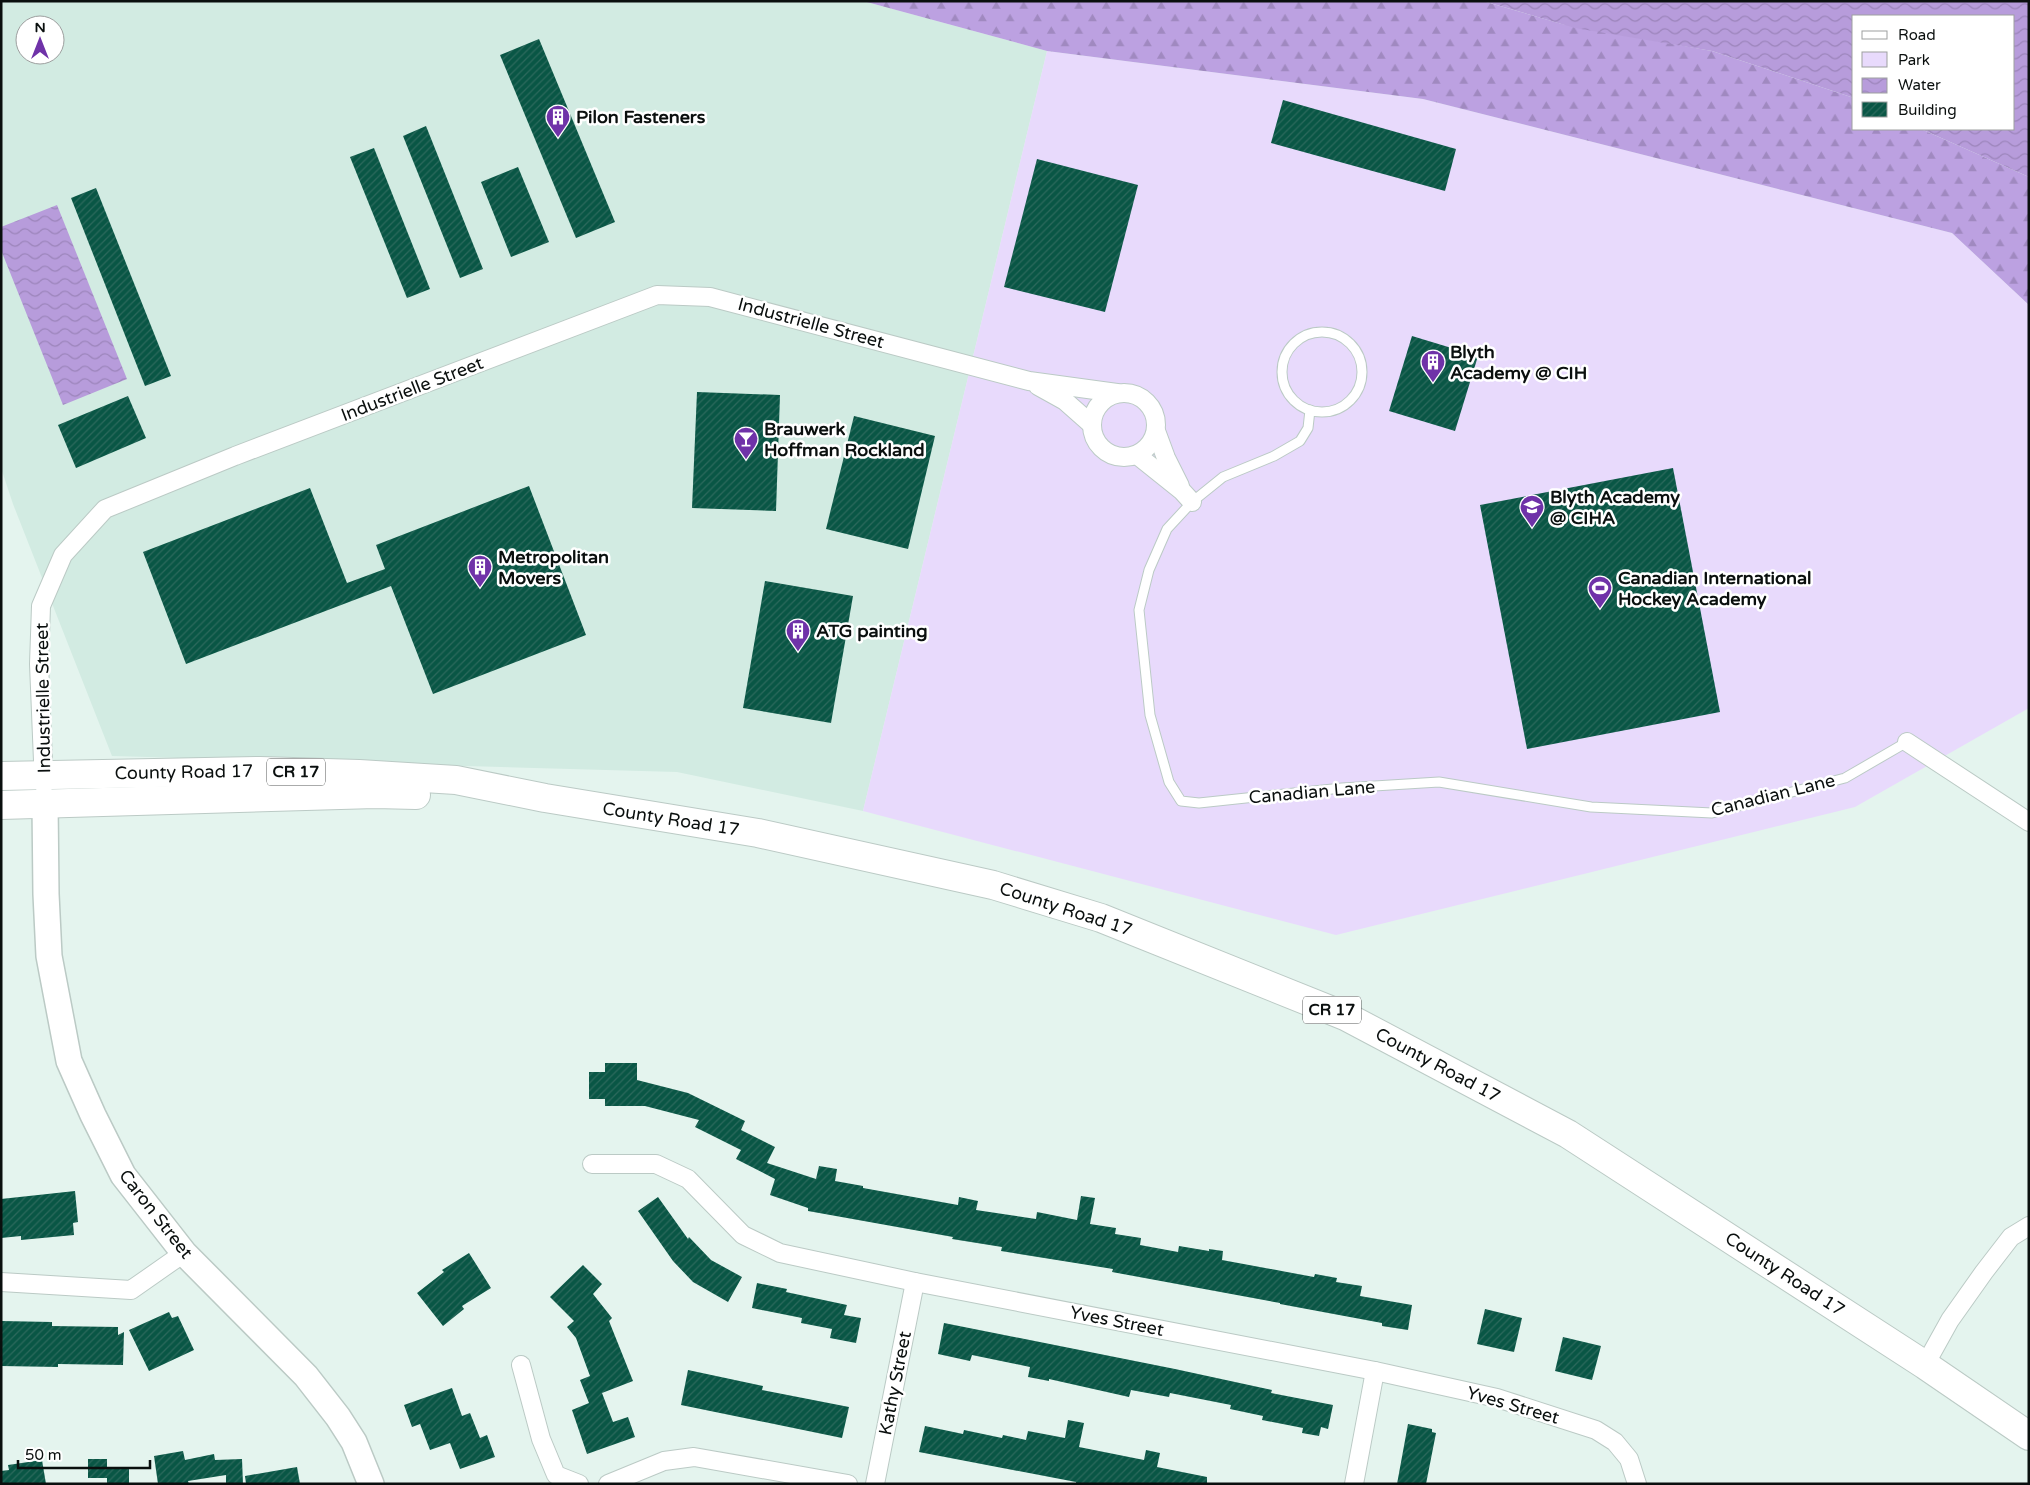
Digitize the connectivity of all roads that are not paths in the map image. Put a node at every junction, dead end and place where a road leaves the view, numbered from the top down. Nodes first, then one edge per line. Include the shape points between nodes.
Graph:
1 (1029, 381) junction
2 (1116, 393) junction
3 (1310, 410) junction
4 (1091, 424) junction
5 (1156, 431) junction
6 (1136, 455) junction
7 (1187, 496) junction
8 (1907, 742) joint
9 (44, 774) junction
10 (1, 776) edge
11 (545, 798) junction
12 (45, 803) junction
13 (1, 805) edge
14 (2029, 822) edge
15 (592, 1164) dead end
16 (2029, 1226) edge
17 (184, 1253) junction
18 (1, 1282) edge
19 (915, 1282) junction
20 (1925, 1365) junction
21 (522, 1366) dead end
22 (1375, 1371) junction
23 (2029, 1436) edge
24 (371, 1484) edge
25 (579, 1484) edge
26 (608, 1484) edge
27 (848, 1484) edge
28 (875, 1484) edge
29 (1354, 1484) edge
30 (1636, 1484) edge

1 - 2 street, Industrielle Street
1 - 4 street, Industrielle Street via 1065,400
1 - 9 street, Industrielle Street via 710,297 657,295 235,456 105,509 63,555 41,606 39,664
2 - 4 street via 1099,404
2 - 5 street, Industrielle Street via 1138,395 1147,401 1155,415
3 - 3 lane via 1335,410 1351,400 1361,384 1361,359 1346,339 1334,333 1307,334 1286,353 1282,380 1297,404
3 - 7 lane, Canadian Lane via 1308,428 1300,440 1274,456
4 - 6 street, Industrielle Street via 1098,444 1106,452 1116,456
5 - 6 street via 1146,449
5 - 7 street, Industrielle Street via 1166,458
6 - 7 street
7 - 8 lane, Canadian Lane via 1167,529 1149,570 1139,610 1150,715 1168,782 1181,801 1199,803 1438,782 1591,807 1712,813 1845,778
8 - 14 street
9 - 10 main road, County Road 17 / CR 17
9 - 11 main road, County Road 17 / CR 17 via 260,771 359,774 456,780
9 - 12 street, Industrielle Street
11 - 12 main road, County Road 17 / CR 17 via 375,794
11 - 20 main road, County Road 17 / CR 17 via 758,833 993,885 1101,918 1345,1016 1568,1134
12 - 13 main road, County Road 17 / CR 17
12 - 17 street, Caron Street via 49,956 69,1061 123,1175
15 - 19 street, Yves Street via 656,1164 688,1180 743,1235 780,1253
16 - 20 street via 2011,1237 1984,1272 1950,1320
17 - 18 street via 131,1290
17 - 24 street, Caron Street via 311,1383 344,1425
19 - 22 street, Yves Street
19 - 28 street, Kathy Street
20 - 23 main road, County Road 17 / CR 17
21 - 25 street via 541,1439 556,1475
22 - 29 street
22 - 30 street, Yves Street via 1497,1398 1596,1430 1615,1442 1629,1460
26 - 27 street via 664,1461 694,1457

